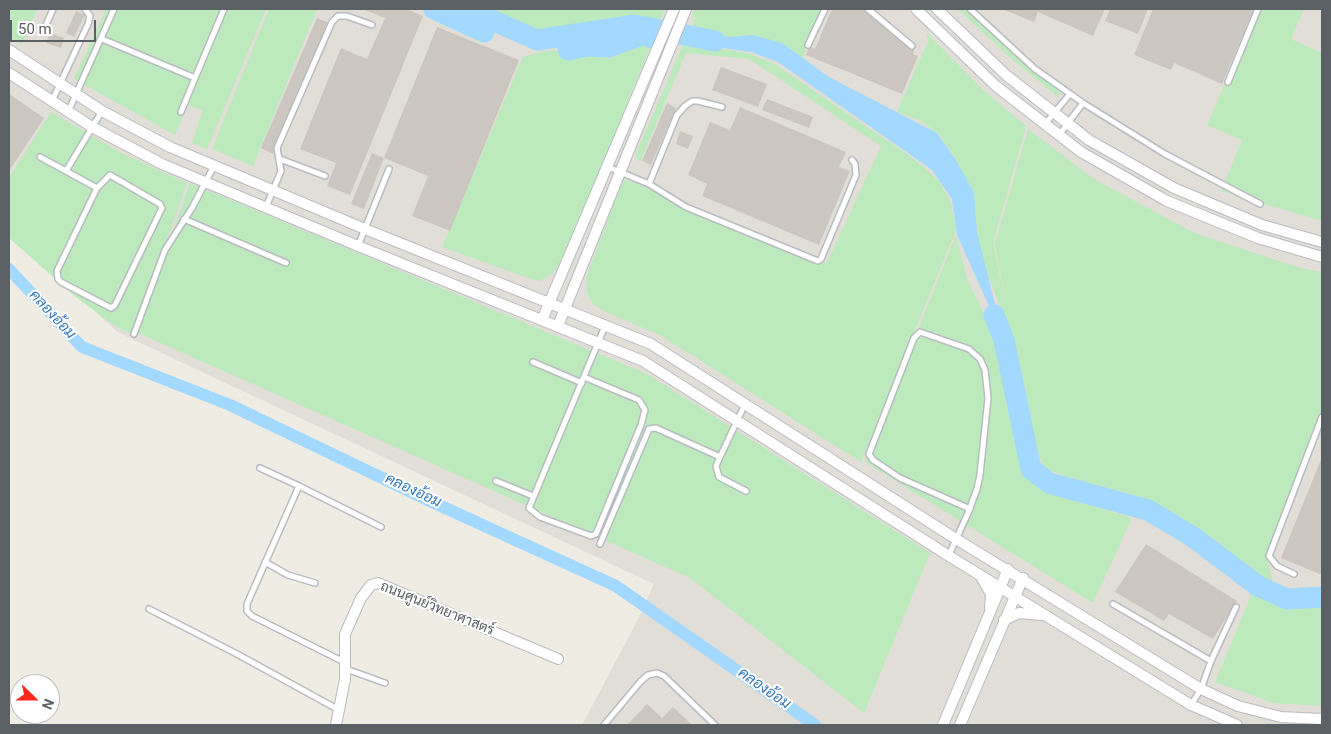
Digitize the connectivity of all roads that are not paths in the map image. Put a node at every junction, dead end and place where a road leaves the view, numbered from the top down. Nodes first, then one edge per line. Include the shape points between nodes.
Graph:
1 (53, 9) edge
2 (85, 9) edge
3 (114, 9) edge
4 (224, 9) edge
5 (674, 9) edge
6 (686, 9) edge
7 (825, 9) edge
8 (868, 9) edge
9 (916, 9) edge
10 (937, 9) edge
11 (970, 9) edge
12 (1258, 9) edge
13 (372, 25) dead end
14 (43, 32) dead end
15 (102, 38) junction
16 (808, 45) dead end
17 (912, 46) dead end
18 (9, 50) edge
19 (9, 73) edge
20 (195, 78) junction
21 (1228, 82) dead end
22 (61, 86) junction
23 (1070, 94) junction
24 (77, 95) junction
25 (52, 102) junction
26 (1083, 103) junction
27 (722, 107) dead end
28 (102, 111) junction
29 (68, 112) junction
30 (181, 112) dead end
31 (1053, 114) junction
32 (1068, 124) junction
33 (1045, 125) junction
34 (92, 128) junction
35 (1058, 136) junction
36 (40, 157) dead end
37 (280, 159) junction
38 (852, 160) dead end
39 (214, 166) junction
40 (608, 167) junction
41 (389, 169) dead end
42 (66, 171) junction
43 (620, 172) junction
44 (325, 176) dead end
45 (206, 182) junction
46 (649, 184) junction
47 (97, 188) junction
48 (272, 190) junction
49 (1260, 204) dead end
50 (266, 208) junction
51 (184, 219) junction
52 (364, 229) junction
53 (1322, 242) edge
54 (358, 246) junction
55 (1322, 257) edge
56 (286, 263) dead end
57 (550, 302) junction
58 (564, 308) junction
59 (542, 320) junction
60 (606, 325) junction
61 (558, 326) junction
62 (134, 334) dead end
63 (599, 343) junction
64 (533, 362) dead end
65 (583, 380) junction
66 (745, 403) junction
67 (1322, 417) edge
68 (737, 420) junction
69 (720, 457) junction
70 (260, 468) dead end
71 (496, 481) dead end
72 (299, 486) junction
73 (746, 491) dead end
74 (533, 496) junction
75 (970, 509) junction
76 (382, 527) dead end
77 (956, 539) junction
78 (600, 544) dead end
79 (948, 556) junction
80 (265, 562) junction
81 (1008, 570) junction
82 (978, 573) junction
83 (1294, 574) dead end
84 (1023, 578) junction
85 (315, 582) dead end
86 (1001, 587) junction
87 (1015, 596) junction
88 (1113, 604) dead end
89 (1236, 607) dead end
90 (149, 609) dead end
91 (990, 614) junction
92 (1048, 616) junction
93 (1004, 620) junction
94 (558, 659) dead end
95 (1210, 661) junction
96 (345, 666) junction
97 (385, 683) dead end
98 (1201, 689) junction
99 (1192, 705) junction
100 (339, 710) junction
101 (1322, 719) edge
102 (336, 725) edge
103 (604, 725) edge
104 (715, 725) edge
105 (943, 725) edge
106 (960, 725) edge
107 (1237, 725) edge

1 - 14 lane
2 - 22 lane via 90,16 88,24
3 - 15 lane
4 - 20 lane
5 - 40 street
6 - 43 street
7 - 16 lane
8 - 17 lane
9 - 33 street via 996,86
10 - 31 street via 1006,75
11 - 23 lane via 1034,69
12 - 21 lane
13 - 37 lane via 347,16 338,16 332,22 277,148
15 - 20 lane
15 - 24 lane
18 - 22 street
19 - 25 street
20 - 30 lane
22 - 24 street
22 - 25 lane
23 - 26 lane
23 - 31 lane
24 - 28 street
24 - 29 lane
25 - 29 street
26 - 32 lane
26 - 49 lane via 1165,154
27 - 46 lane via 698,101 684,106
28 - 34 lane
28 - 39 street
29 - 34 street
31 - 32 street
31 - 33 lane
32 - 35 lane
32 - 53 street via 1088,140 1174,188 1262,225
33 - 35 street
34 - 42 lane
34 - 45 street via 162,164
35 - 55 street via 1167,201 1258,238
36 - 42 lane
37 - 44 lane
37 - 48 lane via 281,171
38 - 46 lane via 856,175 818,261 686,207
39 - 45 lane
39 - 48 street
40 - 43 lane
40 - 57 street
41 - 52 lane
42 - 47 lane
43 - 46 lane
43 - 58 street
45 - 50 street
45 - 51 lane
47 - 47 lane via 110,174 162,208 112,308 58,278 61,260
48 - 50 lane
48 - 52 street
50 - 54 street
51 - 56 lane
51 - 62 lane via 166,250
52 - 54 lane
52 - 57 street
54 - 59 street
57 - 58 street
57 - 59 street
58 - 60 street
58 - 61 street
59 - 61 street
60 - 63 lane
60 - 66 street via 652,344
61 - 63 street
63 - 65 lane
63 - 68 street via 643,361
64 - 65 lane
65 - 74 lane
65 - 74 lane via 639,400 645,410 596,534 584,535 540,517 529,508
66 - 68 lane
66 - 77 street
67 - 83 lane via 1269,556 1273,563
68 - 69 lane
68 - 79 street
69 - 73 lane via 716,466 719,477
69 - 78 lane via 656,428 649,429
70 - 72 lane
71 - 74 lane
72 - 76 lane
72 - 80 lane
75 - 75 lane via 984,453 988,398 986,370 980,358 969,349 920,332 914,338 868,454 900,478
75 - 77 lane
77 - 79 lane
77 - 81 street
79 - 82 street
80 - 85 lane via 288,575
80 - 96 lane via 247,611
81 - 84 street
81 - 86 street
82 - 86 street
82 - 91 street via 991,594
84 - 87 street
84 - 98 street
86 - 87 street
86 - 91 street
87 - 92 street
87 - 93 street
88 - 95 lane
89 - 95 lane
90 - 100 lane
91 - 105 street
92 - 93 street via 1019,613
92 - 99 street
93 - 106 street
94 - 96 street, ถนนศูนย์วิทยาศาสตร์ via 378,583 366,589 351,618 344,643
95 - 98 lane
96 - 97 lane
96 - 100 street, ถนนศูนย์วิทยาศาสตร์
98 - 99 lane
98 - 101 street via 1238,706 1281,717
99 - 107 street
100 - 102 street, ถนนศูนย์วิทยาศาสตร์
103 - 104 lane via 641,681 658,673

